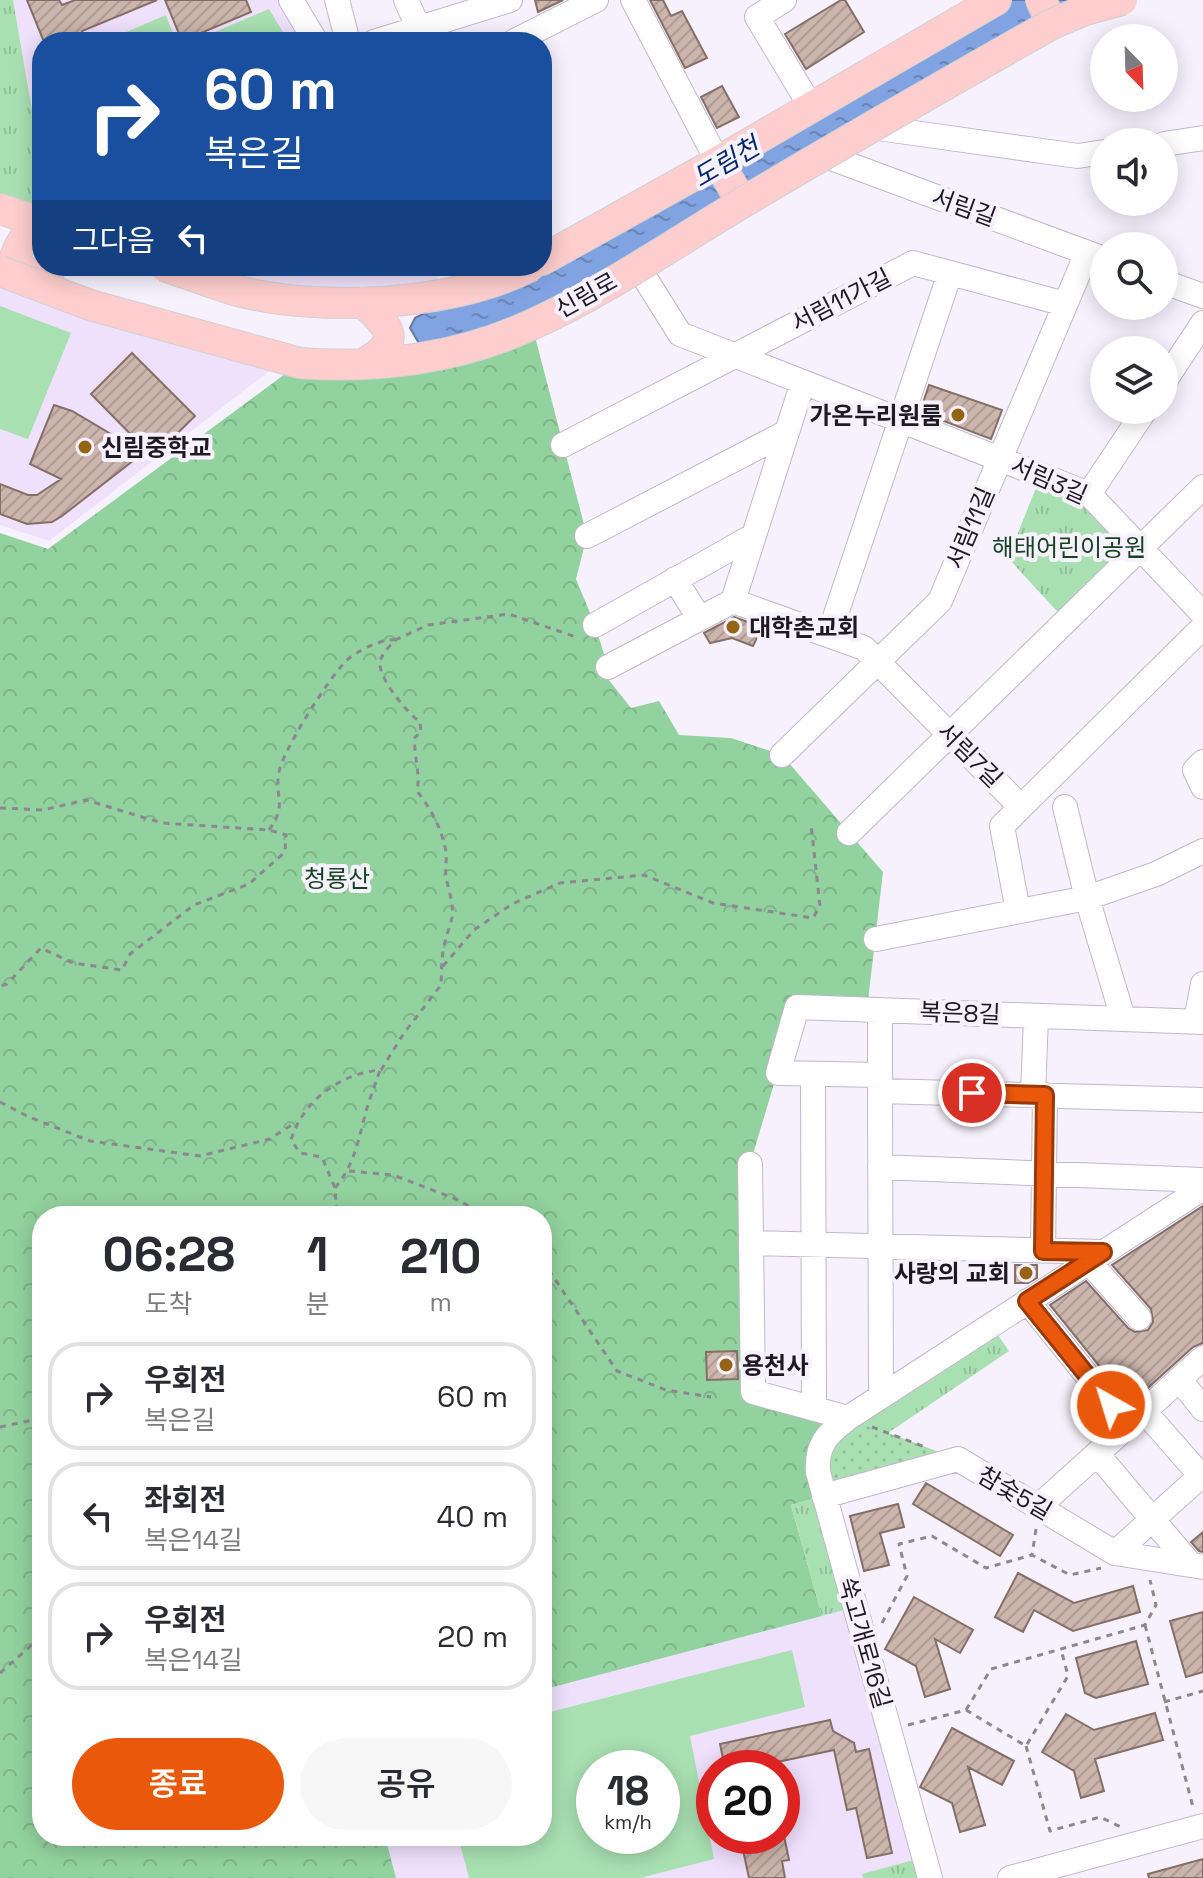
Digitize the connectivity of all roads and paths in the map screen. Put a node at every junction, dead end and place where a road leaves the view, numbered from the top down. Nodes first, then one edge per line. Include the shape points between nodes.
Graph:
1 (291, 0) edge
2 (337, 0) edge
3 (406, 0) edge
4 (596, 0) edge
5 (633, 0) edge
6 (784, 0) edge
7 (996, 0) edge
8 (1122, 0) edge
9 (497, 2) edge
10 (1048, 15) edge
11 (419, 29) junction
12 (310, 32) edge
13 (345, 32) edge
14 (409, 32) edge
15 (533, 32) edge
16 (811, 107) junction
17 (871, 127) junction
18 (1203, 138) edge
19 (1178, 142) edge
20 (1090, 154) edge
21 (823, 155) junction
22 (718, 162) junction
23 (742, 203) junction
24 (0, 209) edge
25 (32, 222) edge
26 (32, 232) edge
27 (552, 254) edge
28 (1090, 254) edge
29 (1090, 265) edge
30 (638, 267) junction
31 (0, 271) edge
32 (950, 273) junction
33 (32, 274) edge
34 (37, 276) edge
35 (194, 276) edge
36 (505, 276) edge
37 (1178, 287) edge
38 (64, 296) junction
39 (1203, 296) edge
40 (363, 302) junction
41 (1065, 304) junction
42 (1203, 323) edge
43 (735, 355) junction
44 (1178, 361) edge
45 (363, 364) junction
46 (803, 382) junction
47 (901, 420) junction
48 (1136, 424) edge
49 (787, 432) junction
50 (563, 445) dead end
51 (1000, 459) junction
52 (1203, 487) edge
53 (1089, 494) junction
54 (587, 536) dead end
55 (753, 536) junction
56 (1141, 548) junction
57 (675, 579) junction
58 (733, 601) junction
59 (1203, 614) edge
60 (699, 618) junction
61 (1203, 627) edge
62 (591, 632) joint
63 (829, 635) junction
64 (395, 640) junction
65 (878, 661) junction
66 (608, 667) dead end
67 (950, 735) junction
68 (782, 755) dead end
69 (1203, 762) edge
70 (1203, 787) edge
71 (1021, 807) junction
72 (1065, 807) dead end
73 (0, 808) edge
74 (811, 824) dead end
75 (269, 830) junction
76 (849, 833) dead end
77 (1203, 851) edge
78 (1087, 898) junction
79 (1018, 911) junction
80 (876, 939) dead end
81 (440, 969) junction
82 (1203, 984) edge
83 (0, 986) edge
84 (880, 1010) junction
85 (1036, 1016) junction
86 (1123, 1018) junction
87 (1199, 1022) edge
88 (381, 1070) junction
89 (813, 1074) junction
90 (880, 1083) junction
91 (1039, 1095) junction
92 (1203, 1100) edge
93 (0, 1102) edge
94 (297, 1122) junction
95 (750, 1164) dead end
96 (880, 1167) junction
97 (349, 1171) junction
98 (1044, 1174) junction
99 (1203, 1180) edge
100 (335, 1188) junction
101 (1203, 1188) edge
102 (336, 1206) edge
103 (468, 1206) edge
104 (751, 1243) junction
105 (814, 1245) junction
106 (881, 1247) junction
107 (1043, 1251) junction
108 (1096, 1257) junction
109 (552, 1275) edge
110 (1027, 1301) junction
111 (1139, 1318) dead end
112 (1203, 1358) edge
113 (1179, 1379) junction
114 (881, 1395) junction
115 (711, 1397) dead end
116 (814, 1409) junction
117 (1203, 1409) edge
118 (848, 1418) junction
119 (1136, 1418) junction
120 (32, 1420) edge
121 (0, 1427) edge
122 (1097, 1454) junction
123 (958, 1459) junction
124 (1202, 1475) edge
125 (824, 1496) junction
126 (1039, 1506) junction
127 (1153, 1519) junction
128 (1032, 1555) junction
129 (1144, 1558) junction
130 (1107, 1561) junction
131 (1197, 1566) edge
132 (1145, 1625) junction
133 (32, 1645) edge
134 (1061, 1649) junction
135 (867, 1651) junction
136 (0, 1673) edge
137 (1203, 1691) edge
138 (1164, 1702) junction
139 (966, 1710) junction
140 (889, 1730) junction
141 (1026, 1746) junction
142 (1203, 1804) edge
143 (1203, 1826) edge
144 (1121, 1827) dead end
145 (930, 1878) edge
146 (1010, 1878) edge

1 - 12 street
2 - 13 street
3 - 11 street
4 - 15 street
5 - 22 street
6 - 16 street via 757,17
7 - 16 main road
8 - 10 main road, 신림로, bridge
9 - 11 street
10 - 17 main road, 신림로, bridge
11 - 14 street
16 - 22 main road
17 - 20 street
17 - 21 main road, 신림로, bridge
18 - 19 street
21 - 23 main road, 신림로, bridge
21 - 28 street, 서림길
22 - 23 main road
22 - 27 main road
23 - 30 main road, 신림로, bridge
24 - 25 main road
26 - 33 main road via 15,257 21,269
29 - 41 street, 서림11길
30 - 43 street via 680,334
30 - 45 main road, 신림로, bridge via 504,336 443,353
31 - 38 main road, 신림로, bridge
32 - 41 street, 서림11가길
32 - 43 street, 서림11가길 via 913,263
32 - 47 street
34 - 38 main road
35 - 40 main road, bridge via 236,290 294,299
36 - 40 main road, bridge via 408,300
37 - 39 street
38 - 45 main road, 신림로, bridge via 300,363
40 - 45 main road, bridge via 385,324 389,337 384,351
41 - 51 street, 서림11길
42 - 44 street
43 - 46 street, 서림3길
43 - 50 street, 서림11가길
46 - 47 street, 서림3길
46 - 49 street
47 - 51 street, 서림3길
47 - 63 street
48 - 53 street
49 - 54 street
49 - 55 street
51 - 53 street, 서림3길
51 - 65 street, 서림11길 via 940,601
52 - 56 street
53 - 56 street, 서림3길
55 - 57 street
55 - 58 street
56 - 59 street, 서림3길
56 - 67 street
57 - 60 street
57 - 62 street
58 - 60 street
58 - 63 street, 서림7길
60 - 66 street
61 - 71 street, 서림7길
62 - 64 path via 509,614 428,625
63 - 65 street, 서림7길 via 864,648
64 - 75 path via 369,645 347,659 327,686 278,773 279,817
64 - 81 path via 382,657 381,670 420,722 414,750 420,777 417,791 432,811 448,863 452,921
65 - 67 street, 서림7길
65 - 68 street, 서림11길
67 - 71 street, 서림7길
67 - 76 street
69 - 70 street via 1195,770
71 - 79 street via 1002,826
72 - 78 street
73 - 75 path via 43,810 86,800 162,823
74 - 81 path via 820,906 813,918 713,903 644,875 560,883 512,904 474,930
75 - 83 path via 286,835 285,852 249,884 194,905 130,954 122,970 73,963 41,948
77 - 78 street
78 - 79 street
78 - 86 street
79 - 80 street
81 - 88 path via 441,985
82 - 87 street, 복은8길
84 - 85 street, 복은8길
84 - 89 street, 복은8길 via 797,1007 778,1073
84 - 90 street
85 - 86 street, 복은8길
85 - 91 street
86 - 87 street, 복은8길
88 - 94 path via 339,1081
88 - 97 path
89 - 90 street
89 - 105 street
90 - 91 street
90 - 96 street
91 - 92 street
91 - 98 street
93 - 94 path via 90,1141 200,1156 270,1139
94 - 100 path via 291,1140 300,1153 322,1157
95 - 104 street
96 - 98 street
96 - 106 street
97 - 100 path
97 - 103 path via 393,1175
98 - 99 street
98 - 107 street
100 - 102 path
101 - 108 street, 쑥고개로16길
104 - 105 street
104 - 116 street via 753,1392
105 - 106 street
105 - 116 street
106 - 107 street
106 - 114 street
107 - 108 street
108 - 110 street, 쑥고개로16길
108 - 111 street
109 - 115 path via 617,1371 666,1390
110 - 114 street, 쑥고개로16길
110 - 119 street
112 - 113 street
113 - 117 street
113 - 119 street
114 - 118 street, 쑥고개로16길
116 - 118 street
118 - 123 path
118 - 125 street, 쑥고개로16길 via 819,1449
119 - 122 street
119 - 124 street
120 - 121 path
122 - 126 street
122 - 127 street
123 - 125 street, 참숯5길
123 - 126 street, 참숯5길
124 - 127 street
125 - 135 street, 쑥고개로16길
126 - 128 path
126 - 130 street, 참숯5길
127 - 130 street
127 - 131 street
128 - 130 path via 1070,1575
128 - 135 path via 986,1568 932,1536 899,1544 907,1576
129 - 130 street, 참숯5길
129 - 131 street, 참숯5길
129 - 132 path via 1156,1605
132 - 134 path
132 - 138 path
133 - 136 path
134 - 139 path via 991,1669
134 - 141 path via 1068,1676
135 - 140 street, 쑥고개로16길
137 - 138 path
138 - 142 path via 1193,1807
139 - 140 path
139 - 141 path
140 - 145 street, 쑥고개로16길
141 - 144 path via 1050,1831 1100,1817
143 - 146 street

